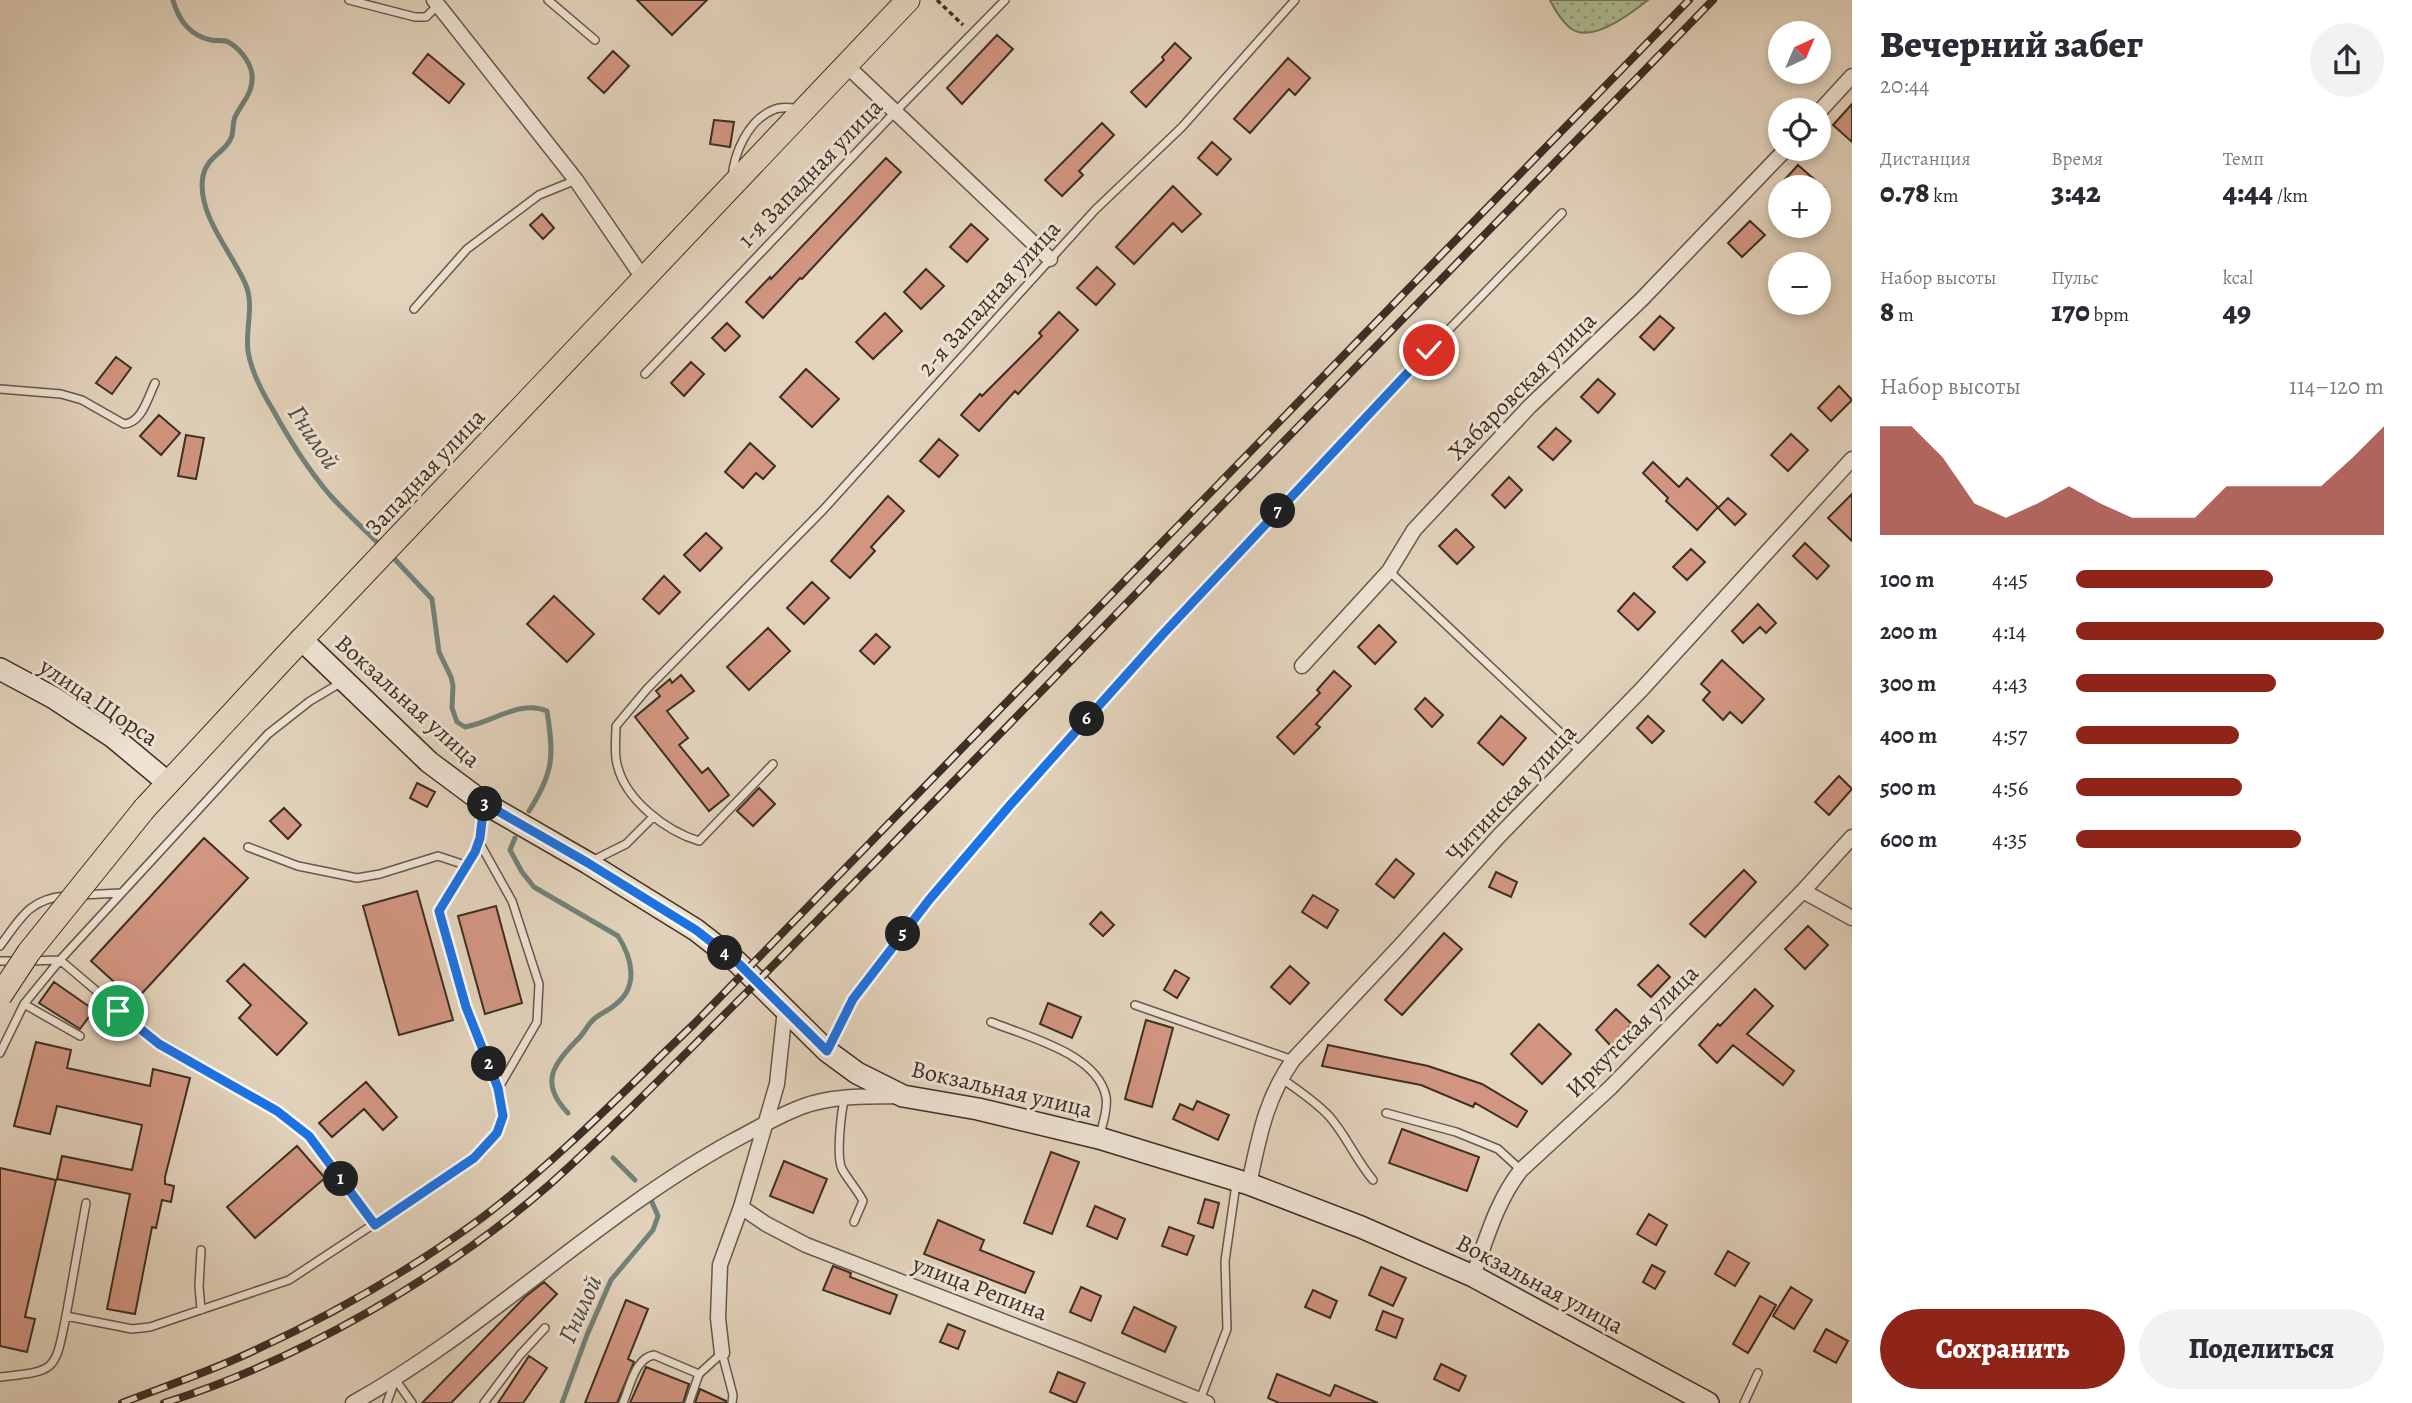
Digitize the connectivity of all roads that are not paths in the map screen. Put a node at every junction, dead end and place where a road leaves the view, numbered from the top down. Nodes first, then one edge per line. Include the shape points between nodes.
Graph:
1 (349, 0) edge
2 (548, 0) edge
3 (908, 0) edge
4 (1005, 0) edge
5 (1295, 0) edge
6 (438, 2) edge
7 (595, 40) dead end
8 (846, 65) junction
9 (1852, 76) edge
10 (1831, 99) edge
11 (895, 112) junction
12 (1774, 161) edge
13 (576, 180) junction
14 (1562, 213) dead end
15 (1050, 259) junction
16 (643, 278) junction
17 (414, 309) dead end
18 (645, 374) dead end
19 (155, 383) dead end
20 (0, 389) edge
21 (1852, 459) edge
22 (1389, 571) junction
23 (302, 639) junction
24 (1302, 666) dead end
25 (0, 669) edge
26 (345, 681) junction
27 (1581, 752) junction
28 (773, 764) dead end
29 (167, 782) junction
30 (484, 803) junction
31 (653, 817) junction
32 (1852, 836) edge
33 (478, 842) junction
34 (248, 847) dead end
35 (588, 863) junction
36 (465, 865) junction
37 (1803, 891) junction
38 (122, 892) junction
39 (1852, 918) edge
40 (0, 946) edge
41 (60, 960) junction
42 (0, 961) edge
43 (0, 996) edge
44 (24, 1004) junction
45 (1135, 1005) dead end
46 (785, 1009) junction
47 (991, 1022) dead end
48 (80, 1036) dead end
49 (827, 1051) junction
50 (0, 1054) edge
51 (1293, 1060) junction
52 (1281, 1077) junction
53 (498, 1088) junction
54 (904, 1096) junction
55 (845, 1097) junction
56 (1386, 1113) dead end
57 (765, 1124) junction
58 (1098, 1138) junction
59 (1521, 1170) junction
60 (1373, 1180) dead end
61 (1243, 1182) junction
62 (86, 1203) dead end
63 (741, 1207) junction
64 (855, 1222) dead end
65 (375, 1225) junction
66 (201, 1250) dead end
67 (1473, 1276) junction
68 (201, 1310) junction
69 (66, 1316) junction
70 (545, 1328) dead end
71 (722, 1353) junction
72 (1758, 1373) dead end
73 (699, 1374) junction
74 (0, 1377) edge
75 (395, 1380) junction
76 (1204, 1401) edge
77 (353, 1403) edge
78 (387, 1403) edge
79 (411, 1403) edge
80 (484, 1403) edge
81 (623, 1403) edge
82 (689, 1403) edge
83 (732, 1403) edge
84 (1708, 1403) edge
85 (1744, 1403) edge

1 - 6 lane via 415,17 426,17
2 - 7 lane
3 - 8 main road, Западная улица
4 - 11 lane, 1-я Западная улица
5 - 15 lane, 2-я Западная улица via 1182,127
6 - 13 street
8 - 11 street
8 - 16 main road, Западная улица
9 - 10 street
11 - 15 street
11 - 18 lane, 1-я Западная улица
12 - 22 street, Хабаровская улица via 1503,434 1414,530
13 - 16 street
13 - 17 lane via 539,195 467,249
14 - 49 lane via 1182,614 1011,804 853,999
15 - 31 lane, 2-я Западная улица via 823,510 616,726 617,765 628,789
16 - 23 main road, Западная улица
19 - 20 lane via 138,418 124,424 82,400 61,394
21 - 27 street, Читинская улица
22 - 24 street, Хабаровская улица
22 - 27 lane
23 - 26 main road, Вокзальная улица
23 - 29 main road, Западная улица
25 - 29 main road, улица Щорса via 113,737
26 - 30 main road, Вокзальная улица via 429,762
26 - 38 lane via 268,734
27 - 51 street, Читинская улица
28 - 31 lane, 2-я Западная улица via 699,841
29 - 43 main road, Западная улица, bridge via 38,941
30 - 33 lane
30 - 35 main road, Вокзальная улица
31 - 35 lane via 626,844
32 - 37 street, Иркутская улица
33 - 36 lane
33 - 53 lane via 512,901 539,984 537,1022
34 - 36 lane via 298,866 357,877 438,856
35 - 46 main road, Вокзальная улица via 696,930
36 - 53 lane via 442,904 440,918 466,1007
37 - 39 street
37 - 59 street, Иркутская улица
38 - 40 lane via 48,898 29,908
38 - 41 lane
41 - 42 lane
41 - 44 lane
41 - 65 lane via 159,1044 277,1111 309,1136
44 - 48 lane
44 - 50 lane
45 - 51 lane
46 - 49 main road, Вокзальная улица
46 - 57 street via 777,1084
47 - 58 lane via 1075,1056 1097,1077 1107,1097
49 - 54 main road, Вокзальная улица via 857,1073
51 - 52 street, Читинская улица
52 - 60 lane via 1330,1118
52 - 61 street, Читинская улица
53 - 65 lane via 503,1116 497,1133 474,1158
54 - 55 street
54 - 58 main road, Вокзальная улица
55 - 57 street via 805,1105
55 - 64 lane via 841,1167 863,1201
56 - 59 lane via 1498,1149
57 - 63 street
57 - 75 street via 654,1188
58 - 61 main road, Вокзальная улица
59 - 67 street, Иркутская улица via 1497,1211
61 - 67 main road, Вокзальная улица
61 - 76 lane via 1225,1261 1227,1329
62 - 69 lane
63 - 71 street via 720,1265
63 - 76 street, улица Репина via 806,1245
65 - 68 lane via 289,1280
66 - 68 lane
67 - 84 main road, Вокзальная улица
68 - 69 lane via 132,1329
69 - 74 lane via 54,1362 42,1372
70 - 80 lane
71 - 73 lane
71 - 83 lane
72 - 85 lane
73 - 81 lane via 647,1356 639,1363
73 - 82 lane
75 - 77 street
75 - 78 lane
75 - 79 lane

